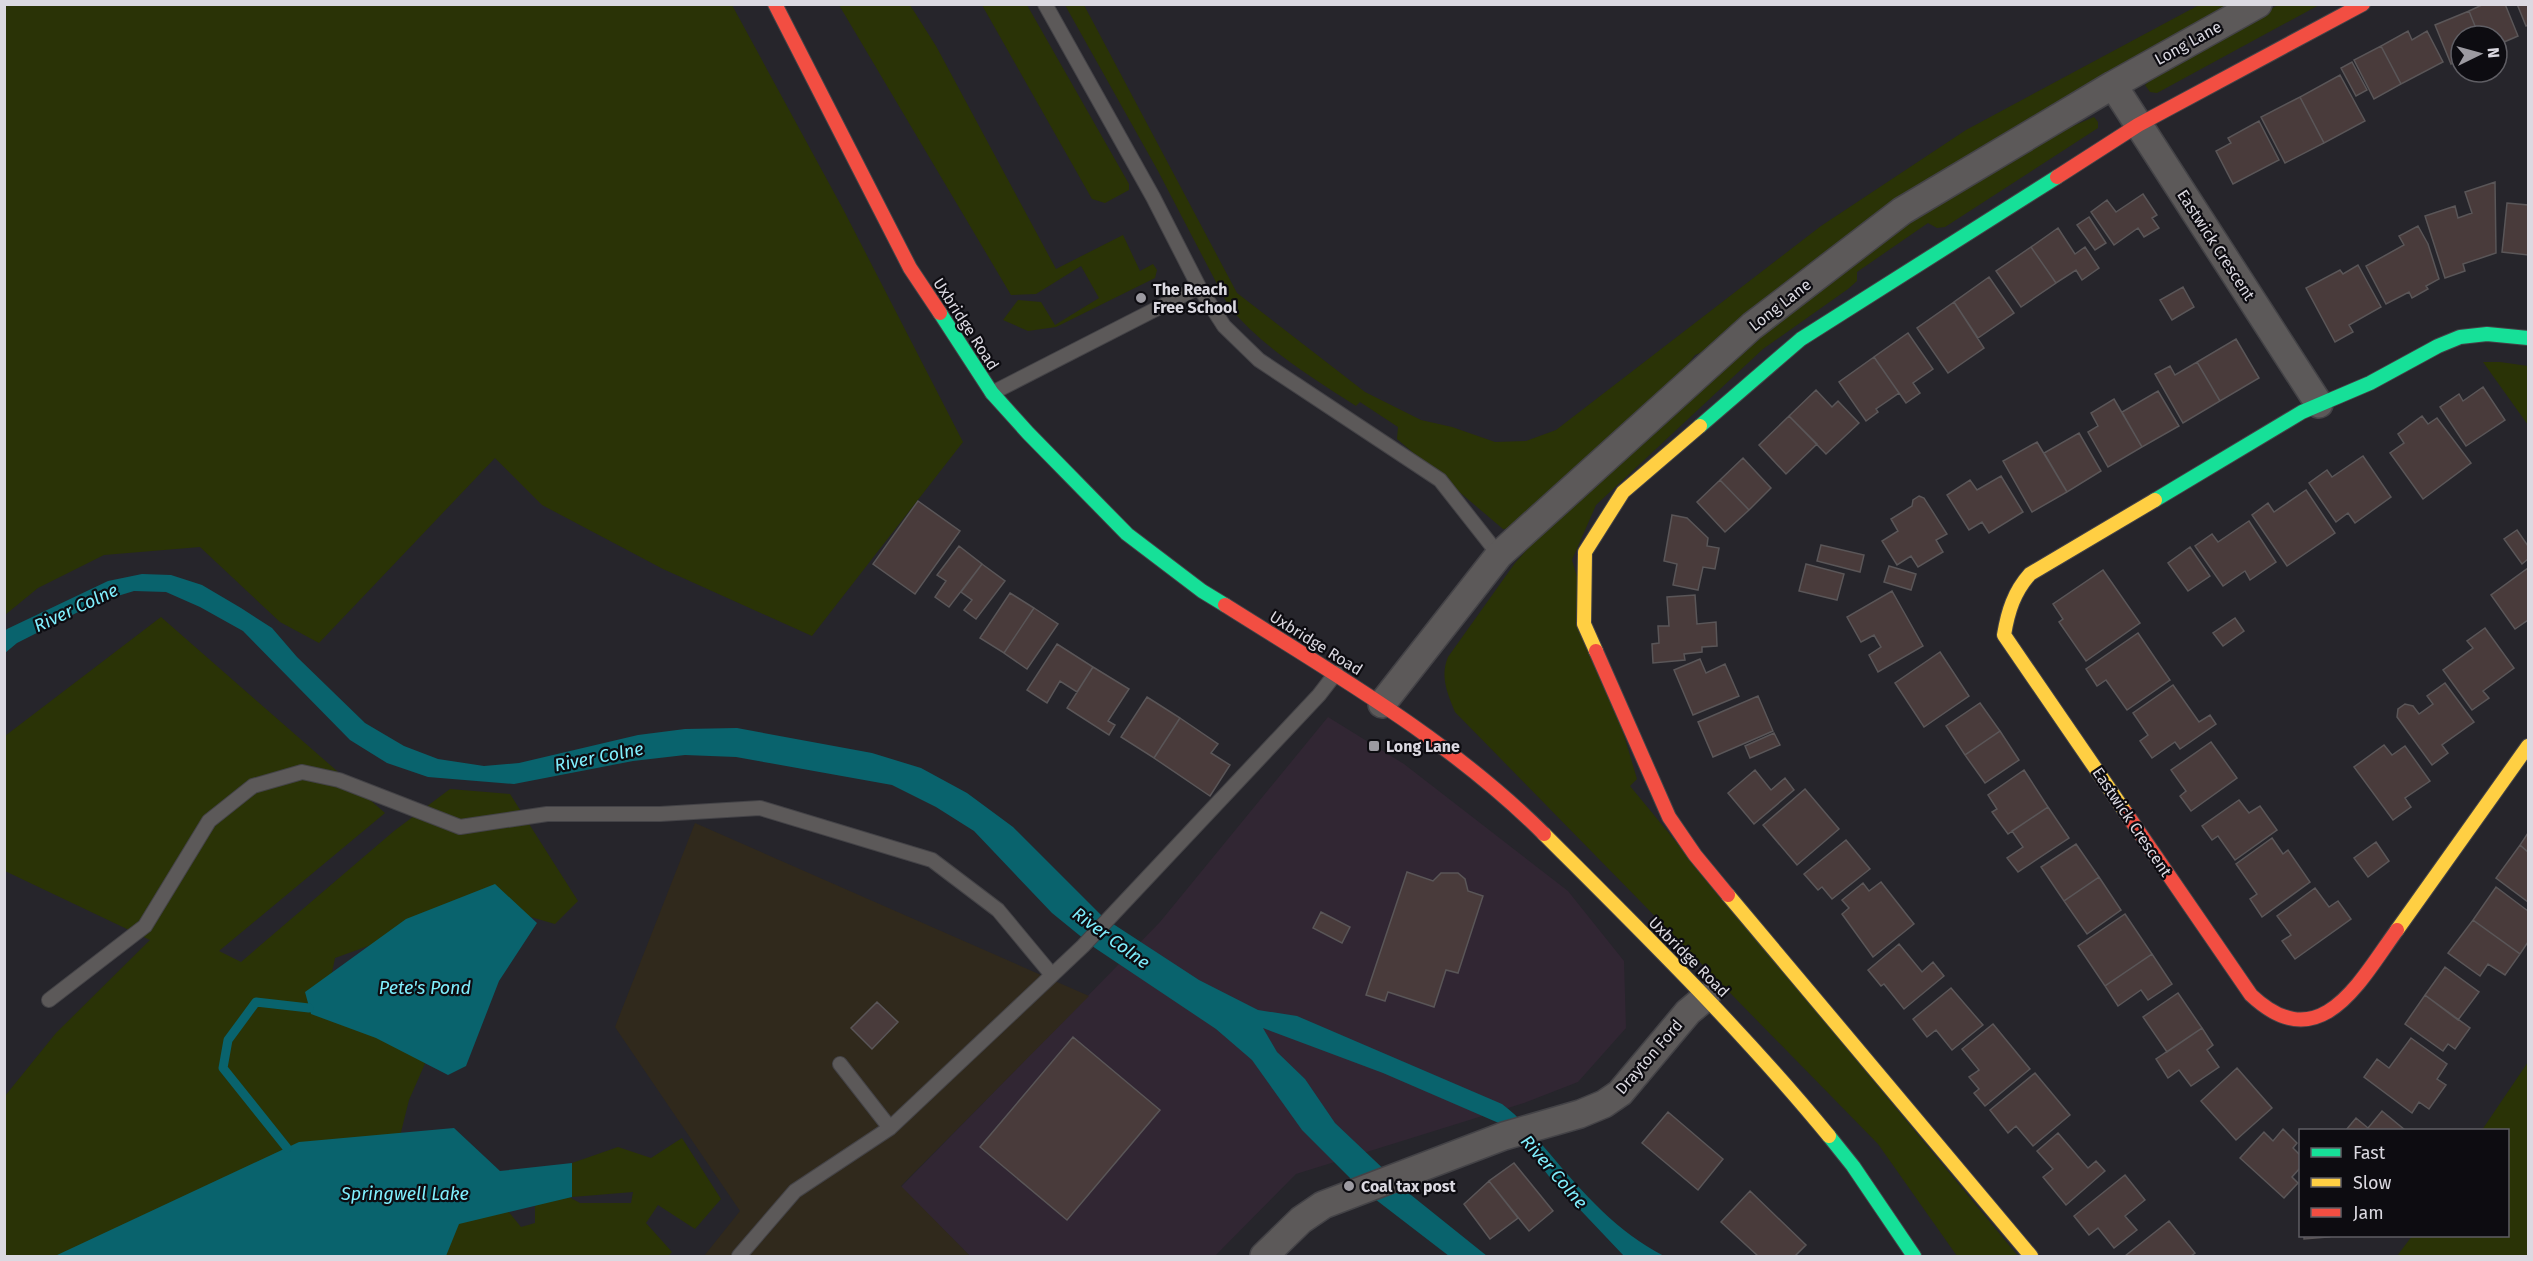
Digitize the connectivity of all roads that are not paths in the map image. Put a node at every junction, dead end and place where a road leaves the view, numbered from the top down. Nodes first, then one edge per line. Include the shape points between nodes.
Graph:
1 (775, 4) edge
2 (1045, 4) edge
3 (2258, 4) edge
4 (2363, 4) edge
5 (2113, 85) junction
6 (2138, 125) junction
7 (1199, 287) junction
8 (2529, 338) edge
9 (992, 393) junction
10 (2319, 404) junction
11 (1499, 555) junction
12 (1336, 673) junction
13 (1382, 704) junction
14 (2529, 746) edge
15 (1052, 975) junction
16 (1706, 997) junction
17 (50, 1000) dead end
18 (840, 1064) dead end
19 (890, 1128) junction
20 (739, 1257) edge
21 (1264, 1257) edge
22 (1914, 1257) edge
23 (2031, 1257) edge

1 - 9 street, Uxbridge Road via 910,268
2 - 7 lane
3 - 5 street, Long Lane
4 - 6 street
5 - 6 street, Eastwick Crescent
5 - 11 street, Long Lane via 1893,218 1752,326
6 - 10 street, Eastwick Crescent
6 - 23 street via 1801,339 1623,492 1586,552 1584,624 1669,817 1695,855
7 - 9 lane
7 - 11 lane via 1224,326 1259,360 1440,480
8 - 10 street, Eastwick Crescent via 2487,334 2460,337
9 - 12 street, Uxbridge Road via 1127,534 1202,591
10 - 14 street, Eastwick Crescent via 2030,574 2011,599 2004,635 2251,995 2279,1017 2299,1021 2315,1018 2349,996
11 - 13 street, Long Lane
12 - 13 street, Uxbridge Road
12 - 15 lane
13 - 16 street, Uxbridge Road via 1515,805
15 - 17 lane via 998,910 932,860 760,808 660,814 547,814 460,828 339,780 302,772 253,786 208,821 145,926
15 - 19 lane
16 - 21 street, Drayton Ford via 1688,1012 1620,1093 1604,1104 1504,1136 1323,1205 1301,1220
16 - 22 street, Uxbridge Road via 1777,1073 1853,1167
18 - 19 lane
19 - 20 lane via 795,1191

